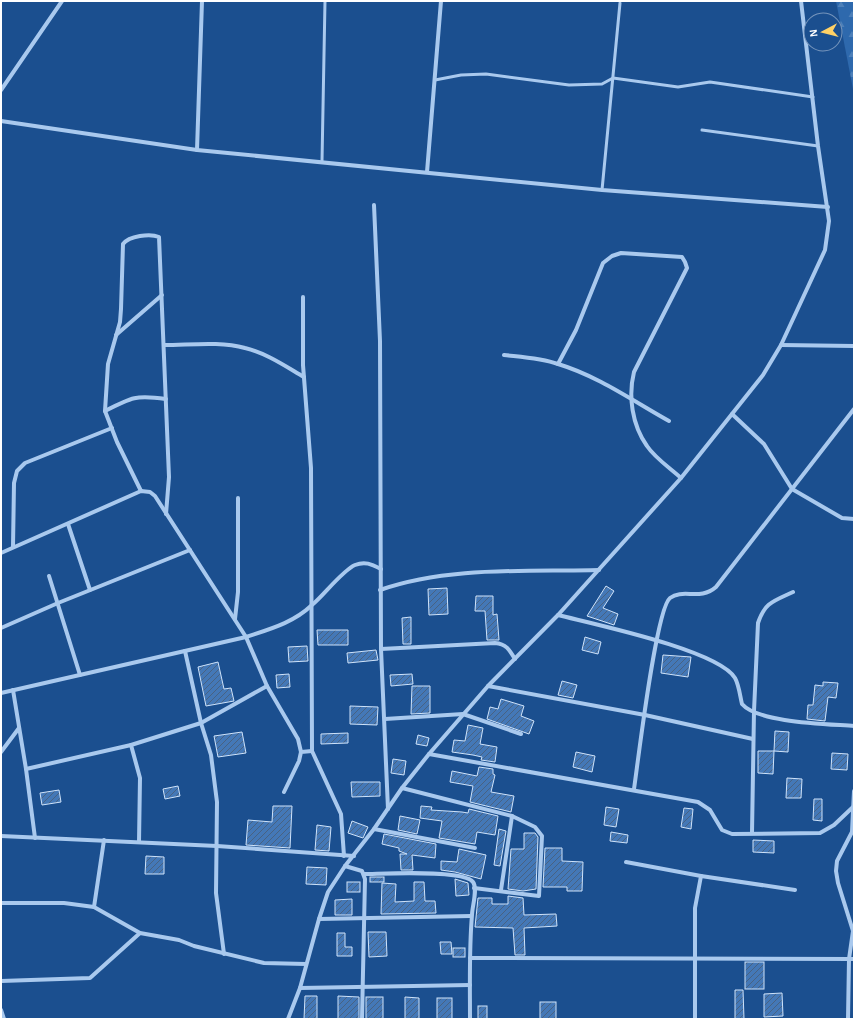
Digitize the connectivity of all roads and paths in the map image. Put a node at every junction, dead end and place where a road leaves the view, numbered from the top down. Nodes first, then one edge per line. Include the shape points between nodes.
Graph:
1 (62, 1) edge
2 (202, 1) edge
3 (325, 1) edge
4 (441, 1) edge
5 (801, 1) edge
6 (620, 4) dead end
7 (613, 78) junction
8 (435, 80) junction
9 (1, 90) edge
10 (813, 97) junction
11 (1, 121) edge
12 (702, 130) dead end
13 (818, 146) junction
14 (197, 150) junction
15 (322, 161) junction
16 (427, 172) junction
17 (602, 190) junction
18 (374, 205) dead end
19 (828, 207) junction
20 (162, 295) junction
21 (303, 297) dead end
22 (114, 337) junction
23 (164, 345) junction
24 (781, 345) junction
25 (854, 346) edge
26 (504, 355) dead end
27 (558, 364) junction
28 (304, 376) junction
29 (166, 399) junction
30 (631, 399) junction
31 (854, 409) edge
32 (105, 410) junction
33 (732, 414) junction
34 (669, 421) dead end
35 (112, 428) junction
36 (681, 478) junction
37 (792, 489) junction
38 (141, 491) junction
39 (238, 498) dead end
40 (166, 514) junction
41 (854, 519) edge
42 (68, 524) junction
43 (13, 547) junction
44 (190, 550) junction
45 (1, 553) edge
46 (381, 569) junction
47 (599, 570) junction
48 (49, 576) dead end
49 (90, 590) junction
50 (380, 590) junction
51 (793, 592) dead end
52 (58, 603) junction
53 (311, 606) junction
54 (558, 615) junction
55 (235, 619) junction
56 (1, 628) edge
57 (246, 636) junction
58 (656, 640) junction
59 (381, 649) junction
60 (185, 651) junction
61 (515, 659) junction
62 (80, 675) junction
63 (267, 686) junction
64 (488, 686) junction
65 (1, 688) edge
66 (13, 690) junction
67 (3, 692) edge
68 (754, 711) junction
69 (463, 714) junction
70 (645, 715) junction
71 (385, 719) junction
72 (201, 723) junction
73 (854, 726) edge
74 (19, 728) junction
75 (521, 734) dead end
76 (753, 739) junction
77 (131, 745) junction
78 (312, 751) junction
79 (1, 752) edge
80 (301, 752) junction
81 (429, 754) junction
82 (26, 769) junction
83 (402, 788) junction
84 (634, 790) junction
85 (284, 792) dead end
86 (854, 792) edge
87 (854, 807) edge
88 (388, 809) junction
89 (512, 816) junction
90 (374, 829) junction
91 (752, 833) junction
92 (1, 836) edge
93 (35, 838) junction
94 (104, 840) junction
95 (138, 842) junction
96 (217, 846) junction
97 (475, 848) dead end
98 (344, 856) junction
99 (354, 856) junction
100 (626, 862) dead end
101 (345, 866) junction
102 (364, 874) junction
103 (701, 876) junction
104 (474, 888) junction
105 (501, 890) junction
106 (795, 890) dead end
107 (1, 903) edge
108 (94, 907) junction
109 (471, 916) junction
110 (363, 917) junction
111 (319, 918) junction
112 (140, 933) junction
113 (224, 954) junction
114 (694, 957) junction
115 (470, 958) junction
116 (849, 959) junction
117 (854, 959) edge
118 (306, 964) junction
119 (1, 980) edge
120 (470, 985) junction
121 (362, 987) junction
122 (300, 988) junction
123 (1, 1010) edge
124 (4, 1019) edge
125 (288, 1019) edge
126 (362, 1019) edge
127 (470, 1019) edge
128 (695, 1019) edge
129 (848, 1019) edge

1 - 9 street
2 - 14 street
3 - 15 lane
4 - 8 street
5 - 10 street
6 - 7 lane
7 - 8 lane via 602,84 590,86 486,74
7 - 10 lane via 678,87 710,82
7 - 17 lane
8 - 16 street
10 - 13 street
11 - 14 street
12 - 13 lane
13 - 19 street
14 - 15 street
15 - 16 street
16 - 17 street
17 - 19 street
18 - 46 street via 380,341
19 - 24 street via 825,250
20 - 22 street
20 - 22 street via 159,237 149,235 126,240 123,244 120,322
20 - 23 street
21 - 28 street
22 - 32 street via 108,364
23 - 28 street via 245,347
23 - 29 street
24 - 25 street
24 - 33 street via 763,375
26 - 27 street
27 - 30 street via 584,374
27 - 30 street via 576,330 603,263 621,253 682,257 687,268 634,372
28 - 53 street via 311,468
29 - 32 street via 135,397
29 - 40 street via 170,477
30 - 34 street
30 - 36 street via 636,425 647,446
31 - 37 street
32 - 35 street
33 - 36 street
33 - 37 street via 764,444
35 - 38 street
35 - 43 street via 25,463 17,471 14,483
36 - 47 street
37 - 41 street via 842,518
37 - 58 street via 710,593 679,594 670,598 664,606
38 - 40 street via 150,492 155,496
38 - 42 street
39 - 55 street via 238,592
40 - 44 street
42 - 43 street
42 - 49 street
43 - 45 street
44 - 49 street
44 - 55 street
46 - 50 street
46 - 53 street via 364,562 351,567
47 - 50 street via 441,576 413,580
47 - 54 street
48 - 52 street
49 - 52 street
50 - 59 street
51 - 68 street via 768,604 758,623
52 - 56 street
52 - 62 street
53 - 57 street via 283,625
53 - 78 street
54 - 58 street
54 - 61 street
55 - 57 street
57 - 60 street
57 - 63 street
58 - 68 street via 696,653 725,668 734,677 742,704
58 - 70 street
59 - 61 street via 495,643 508,648
59 - 71 street
60 - 62 street
60 - 72 street
61 - 64 street
62 - 66 street
63 - 72 street
63 - 80 street via 298,738
64 - 69 street
64 - 70 street
65 - 67 street
66 - 67 street
66 - 74 street
68 - 73 street via 779,720
68 - 76 street
69 - 71 street
69 - 75 street
69 - 81 street
70 - 76 street
70 - 84 street
71 - 88 street
72 - 77 street
72 - 96 street via 212,763 217,802
74 - 79 street
74 - 82 street
76 - 91 street
77 - 82 street
77 - 95 street via 140,778
78 - 80 street
78 - 98 street via 341,814
80 - 85 street via 299,762
81 - 83 street
81 - 84 street
82 - 93 street
83 - 88 street
83 - 89 street
84 - 91 street via 698,802 710,810 722,830 732,834
86 - 87 street
87 - 91 street via 834,825 820,833
87 - 116 street via 852,832 837,861 836,870 853,930
88 - 90 street
89 - 105 street
89 - 105 street via 535,826 542,836 539,896
90 - 97 street
90 - 99 street
92 - 93 street
93 - 94 street
94 - 95 street
94 - 108 street
95 - 96 street
96 - 98 street
96 - 113 street via 216,892
98 - 99 street
99 - 101 street
100 - 103 street
101 - 102 street
101 - 111 street via 328,892
102 - 104 street via 427,873 466,877
102 - 110 street
103 - 106 street
103 - 114 street via 695,908
104 - 105 street
104 - 109 street
107 - 108 street via 64,903
108 - 112 street
109 - 110 street
109 - 115 street
110 - 111 street
110 - 121 street
111 - 118 street
112 - 113 street via 179,940
112 - 119 street via 90,978
113 - 118 street via 264,963
114 - 115 street
114 - 116 street
114 - 128 street
115 - 120 street
116 - 117 street
116 - 129 street
118 - 122 street
120 - 121 street
120 - 127 street
121 - 122 street
121 - 126 street
122 - 125 street
123 - 124 street

